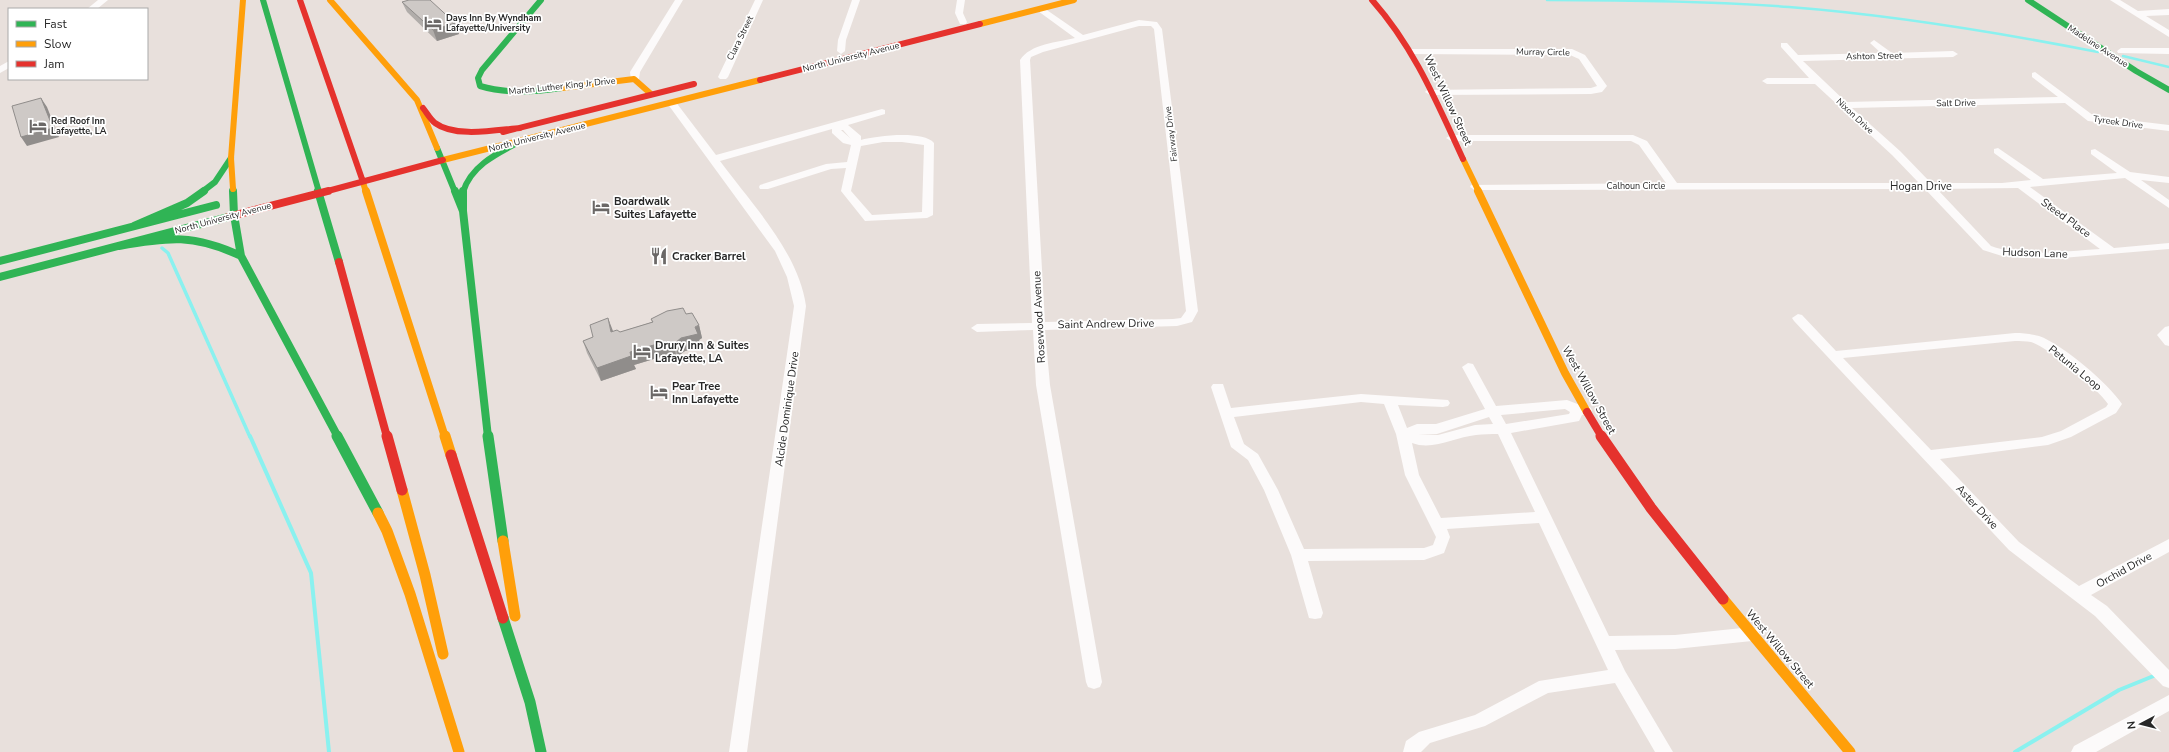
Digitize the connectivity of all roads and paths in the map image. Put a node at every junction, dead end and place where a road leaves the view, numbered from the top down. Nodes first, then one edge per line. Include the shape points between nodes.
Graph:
1 (104, 0) edge
2 (243, 0) edge
3 (263, 0) edge
4 (300, 0) edge
5 (330, 0) edge
6 (528, 0) edge
7 (679, 0) edge
8 (759, 0) edge
9 (856, 0) edge
10 (961, 0) edge
11 (1049, 0) edge
12 (1074, 0) edge
13 (1372, 0) edge
14 (2028, 0) edge
15 (2114, 0) edge
16 (539, 2) edge
17 (1039, 4) edge
18 (92, 8) edge
19 (2169, 12) edge
20 (2136, 14) junction
21 (963, 22) junction
22 (2169, 34) edge
23 (1081, 38) junction
24 (1874, 44) dead end
25 (1784, 45) dead end
26 (2120, 51) dead end
27 (2169, 51) edge
28 (1412, 52) junction
29 (1953, 54) dead end
30 (842, 55) junction
31 (1890, 56) junction
32 (1796, 58) junction
33 (2035, 75) dead end
34 (723, 77) junction
35 (634, 79) junction
36 (765, 79) junction
37 (1767, 81) dead end
38 (1817, 81) junction
39 (2169, 90) edge
40 (1430, 92) junction
41 (651, 94) junction
42 (417, 100) junction
43 (2068, 100) junction
44 (672, 102) junction
45 (1844, 105) junction
46 (882, 112) dead end
47 (837, 126) junction
48 (520, 128) junction
49 (2169, 128) edge
50 (502, 132) junction
51 (533, 138) junction
52 (1452, 138) junction
53 (851, 139) junction
54 (466, 141) dead end
55 (519, 142) junction
56 (488, 149) junction
57 (1998, 151) dead end
58 (2095, 152) dead end
59 (231, 158) junction
60 (714, 159) junction
61 (443, 160) junction
62 (851, 165) junction
63 (369, 166) dead end
64 (347, 171) dead end
65 (2126, 175) junction
66 (324, 177) dead end
67 (2169, 180) edge
68 (309, 181) dead end
69 (2041, 183) junction
70 (2020, 184) junction
71 (1673, 186) junction
72 (1928, 186) junction
73 (764, 187) dead end
74 (1475, 187) junction
75 (237, 199) junction
76 (2169, 206) edge
77 (463, 211) junction
78 (234, 215) junction
79 (134, 226) junction
80 (119, 246) junction
81 (2169, 246) edge
82 (2112, 252) junction
83 (241, 256) junction
84 (0, 261) edge
85 (0, 277) edge
86 (1798, 318) dead end
87 (1187, 320) joint
88 (1038, 325) junction
89 (977, 328) dead end
90 (2169, 330) edge
91 (2169, 342) edge
92 (1834, 355) junction
93 (1468, 367) dead end
94 (1218, 387) dead end
95 (1389, 400) junction
96 (1443, 403) dead end
97 (1519, 408) junction
98 (1581, 410) junction
99 (1493, 411) junction
100 (1226, 413) junction
101 (1539, 424) junction
102 (1502, 428) junction
103 (1405, 434) junction
104 (1928, 455) junction
105 (1544, 517) junction
106 (1437, 524) junction
107 (2169, 545) edge
108 (1299, 555) junction
109 (2079, 594) junction
110 (1315, 613) dead end
111 (1752, 634) junction
112 (1604, 643) junction
113 (444, 660) dead end
114 (1619, 675) junction
115 (1094, 682) dead end
116 (2169, 682) edge
117 (451, 691) dead end
118 (530, 702) junction
119 (2169, 702) edge
120 (460, 752) edge
121 (541, 752) edge
122 (738, 752) edge
123 (1412, 752) edge
124 (1664, 752) edge
125 (1850, 752) edge
126 (2080, 752) edge

1 - 18 street
2 - 59 main road
3 - 113 main road via 425,575
4 - 118 main road via 368,195
5 - 42 main road
6 - 16 main road
7 - 35 street via 635,72
8 - 34 street, Clara Street
9 - 30 street via 842,40
10 - 21 street via 959,13
11 - 17 main road, North University Avenue
12 - 17 main road, North University Avenue
13 - 28 main road, West Willow Street via 1388,16
14 - 39 main road, Madeline Avenue
15 - 20 street
16 - 35 main road, Martin Luther King Jr Drive via 482,70 478,78 480,86 490,91 517,92
17 - 21 main road, North University Avenue
17 - 23 street
17 - 30 main road, North University Avenue
19 - 20 street
20 - 22 street
21 - 30 main road, North University Avenue
23 - 87 street, Fairway Drive via 1142,22 1152,22 1158,29 1192,311
23 - 88 street, Rosewood Avenue via 1034,52 1025,60
24 - 31 street
25 - 32 street, Nixon Drive
26 - 27 street
28 - 40 main road, West Willow Street
28 - 40 street, Murray Circle via 1572,52 1582,57 1602,86 1599,90 1591,91
29 - 31 street, Ashton Street
30 - 36 main road, North University Avenue
30 - 36 main road, North University Avenue via 785,64 789,67
31 - 32 street, Ashton Street
32 - 38 street, Nixon Drive
33 - 43 street, Tyreek Drive
34 - 41 main road, North University Avenue
34 - 44 main road, North University Avenue via 736,75 686,93
35 - 41 main road
36 - 44 main road, North University Avenue
37 - 38 street
38 - 45 street, Nixon Drive
40 - 52 main road, West Willow Street
41 - 48 main road, North University Avenue
41 - 51 main road via 650,98 644,101 547,131
42 - 48 main road via 436,124 476,131
42 - 61 main road
43 - 45 street, Salt Drive
43 - 49 street, Tyreek Drive via 2093,120
44 - 51 main road, North University Avenue
44 - 60 street, Alcide Dominique Drive
45 - 72 street, Nixon Drive
46 - 47 street
47 - 53 street via 836,131
47 - 60 street
48 - 50 main road, North University Avenue
50 - 54 main road, North University Avenue
50 - 56 main road via 486,144
51 - 55 main road, North University Avenue
52 - 71 street, Calhoun Circle via 1633,138 1643,144
52 - 74 main road, West Willow Street
53 - 62 street
53 - 62 street via 916,139 929,143 927,215 869,219 846,191
55 - 56 main road, North University Avenue
55 - 77 main road via 486,161 474,172 463,190
56 - 61 main road, North University Avenue
57 - 69 street
58 - 65 street
59 - 75 main road
59 - 79 main road via 215,182 187,204
60 - 122 street, Alcide Dominique Drive via 786,260 798,286 800,306
61 - 77 main road
61 - 78 main road, North University Avenue
62 - 73 street via 830,166
63 - 64 main road
65 - 67 street, Hogan Drive
65 - 69 street, Hogan Drive
65 - 76 street
66 - 68 main road
69 - 70 street, Hogan Drive
70 - 72 street, Hogan Drive
70 - 82 street, Steed Place
71 - 72 street, Hogan Drive
71 - 74 street, Calhoun Circle
72 - 82 street, Hudson Lane via 1980,242 1997,252
74 - 98 main road, West Willow Street
75 - 78 main road
75 - 79 main road, North University Avenue
77 - 118 main road via 493,479
78 - 80 main road, North University Avenue
78 - 83 main road
79 - 84 main road, North University Avenue
80 - 83 main road via 167,238 199,239 212,242
80 - 85 main road, North University Avenue
81 - 82 street, Hudson Lane
83 - 120 main road via 386,531 410,594
86 - 92 street, Aster Drive
87 - 88 street, Saint Andrew Drive via 1173,323
88 - 89 street, Saint Andrew Drive
88 - 115 street, Rosewood Avenue via 1052,445
90 - 91 street via 2163,335
92 - 104 street, Aster Drive
92 - 104 street, Petunia Loop via 2015,337 2032,338 2049,346 2107,394 2115,404 2111,410 2066,434 2043,442
93 - 99 street
94 - 100 street
95 - 96 street
95 - 100 street via 1361,398
95 - 103 street
97 - 98 street via 1566,404
97 - 99 street
97 - 101 street via 1517,412 1520,417
98 - 101 street via 1574,418
98 - 111 main road, West Willow Street via 1644,501
99 - 102 street
99 - 103 street via 1437,429 1417,429
100 - 108 street via 1238,448 1253,457 1271,490
101 - 102 street
102 - 103 street via 1475,430 1438,440 1418,440
102 - 105 street
103 - 106 street via 1412,475
104 - 109 street, Aster Drive via 2014,546
105 - 106 street
105 - 112 street
106 - 108 street via 1443,538 1439,549 1424,554
107 - 109 street, Orchid Drive
108 - 110 street
109 - 116 street, Aster Drive via 2101,611
111 - 112 street via 1675,642
111 - 125 main road, West Willow Street
112 - 114 street
114 - 123 street via 1545,686 1479,721 1425,738 1412,747
114 - 124 street
117 - 120 main road
118 - 121 main road
119 - 126 street

